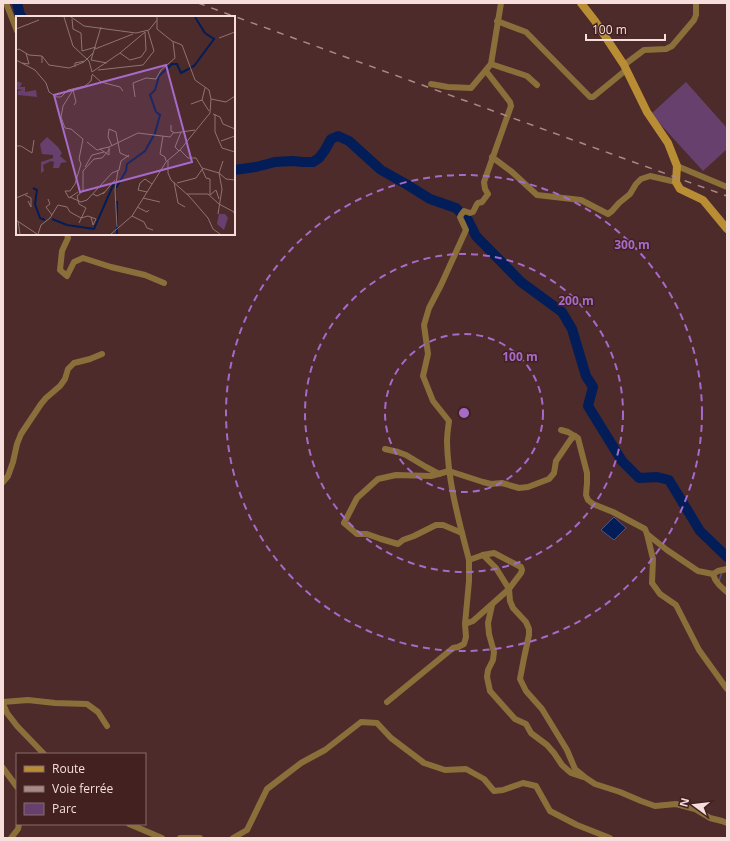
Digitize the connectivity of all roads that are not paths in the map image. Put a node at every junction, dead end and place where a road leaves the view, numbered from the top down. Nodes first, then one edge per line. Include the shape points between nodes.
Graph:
1 (6, 3) edge
2 (501, 3) edge
3 (581, 3) edge
4 (696, 3) edge
5 (497, 21) junction
6 (16, 28) edge
7 (490, 64) junction
8 (626, 68) junction
9 (486, 71) junction
10 (431, 84) dead end
11 (537, 85) dead end
12 (492, 157) junction
13 (677, 166) junction
14 (676, 182) junction
15 (727, 187) edge
16 (727, 229) edge
17 (67, 235) edge
18 (164, 283) dead end
19 (102, 354) dead end
20 (561, 430) dead end
21 (575, 436) junction
22 (385, 449) dead end
23 (449, 471) junction
24 (440, 474) junction
25 (3, 482) edge
26 (462, 533) junction
27 (647, 534) junction
28 (483, 555) junction
29 (469, 560) junction
30 (727, 569) edge
31 (713, 574) junction
32 (509, 589) junction
33 (727, 592) edge
34 (492, 604) junction
35 (465, 624) junction
36 (727, 689) edge
37 (387, 702) dead end
38 (3, 703) edge
39 (106, 726) dead end
40 (43, 753) edge
41 (3, 768) edge
42 (586, 778) junction
43 (16, 786) edge
44 (727, 823) edge
45 (19, 825) edge
46 (131, 825) edge
47 (11, 838) edge
48 (162, 838) edge
49 (180, 838) edge
50 (200, 838) edge
51 (233, 838) edge
52 (610, 838) edge

1 - 6 street
2 - 5 street
3 - 8 street
4 - 8 street via 694,20 672,46 666,49 644,50
5 - 7 street
5 - 8 street via 526,32 590,97
7 - 9 street
7 - 11 street via 524,74
8 - 13 street via 647,112 668,144
9 - 10 street via 471,88
9 - 12 street via 511,106
12 - 14 street via 537,195 581,200 608,214 630,194 641,179 650,176
12 - 23 street via 484,182 484,189 488,194 477,204 473,212 466,211 460,217 466,229 429,308 424,325 428,354 423,376 433,401 449,421
13 - 14 street
13 - 15 street
14 - 16 street via 680,189 702,200
17 - 18 street via 60,270 67,276 74,262 83,258 111,268 145,275
19 - 25 street via 74,363 68,369 60,386 46,398 21,434 8,476
20 - 21 street
21 - 23 street via 556,461 552,476 528,487 491,484
21 - 27 street via 582,450 587,473 588,500 645,528
22 - 24 street via 406,455
23 - 24 street
23 - 26 street
24 - 26 street via 396,475 378,479 357,498 344,522 357,534 367,534 398,544 436,524
26 - 29 street
27 - 31 street via 698,570
27 - 36 street via 653,559 652,583 660,594 676,605 699,650
28 - 29 street
28 - 32 street via 496,568
28 - 32 street via 500,555 521,568 522,573
29 - 35 street
30 - 31 street
31 - 33 street via 715,581
32 - 34 street
32 - 42 street via 513,608 529,629 520,679 526,691 549,720 575,769
34 - 35 street via 473,621
34 - 42 street via 488,622 494,652 487,677 490,691 515,719 526,724 531,733 547,745 571,773
35 - 37 street via 464,644 453,648
38 - 39 street via 28,700 87,704 98,712
38 - 40 street via 17,726
41 - 43 street
42 - 44 street via 595,784 655,806 676,804
45 - 47 street
46 - 48 street
49 - 50 street
51 - 52 street via 247,830 266,789 301,763 325,750 361,722 377,723 391,738 424,763 445,770 466,769 484,779 494,791 523,783 536,786 550,811

